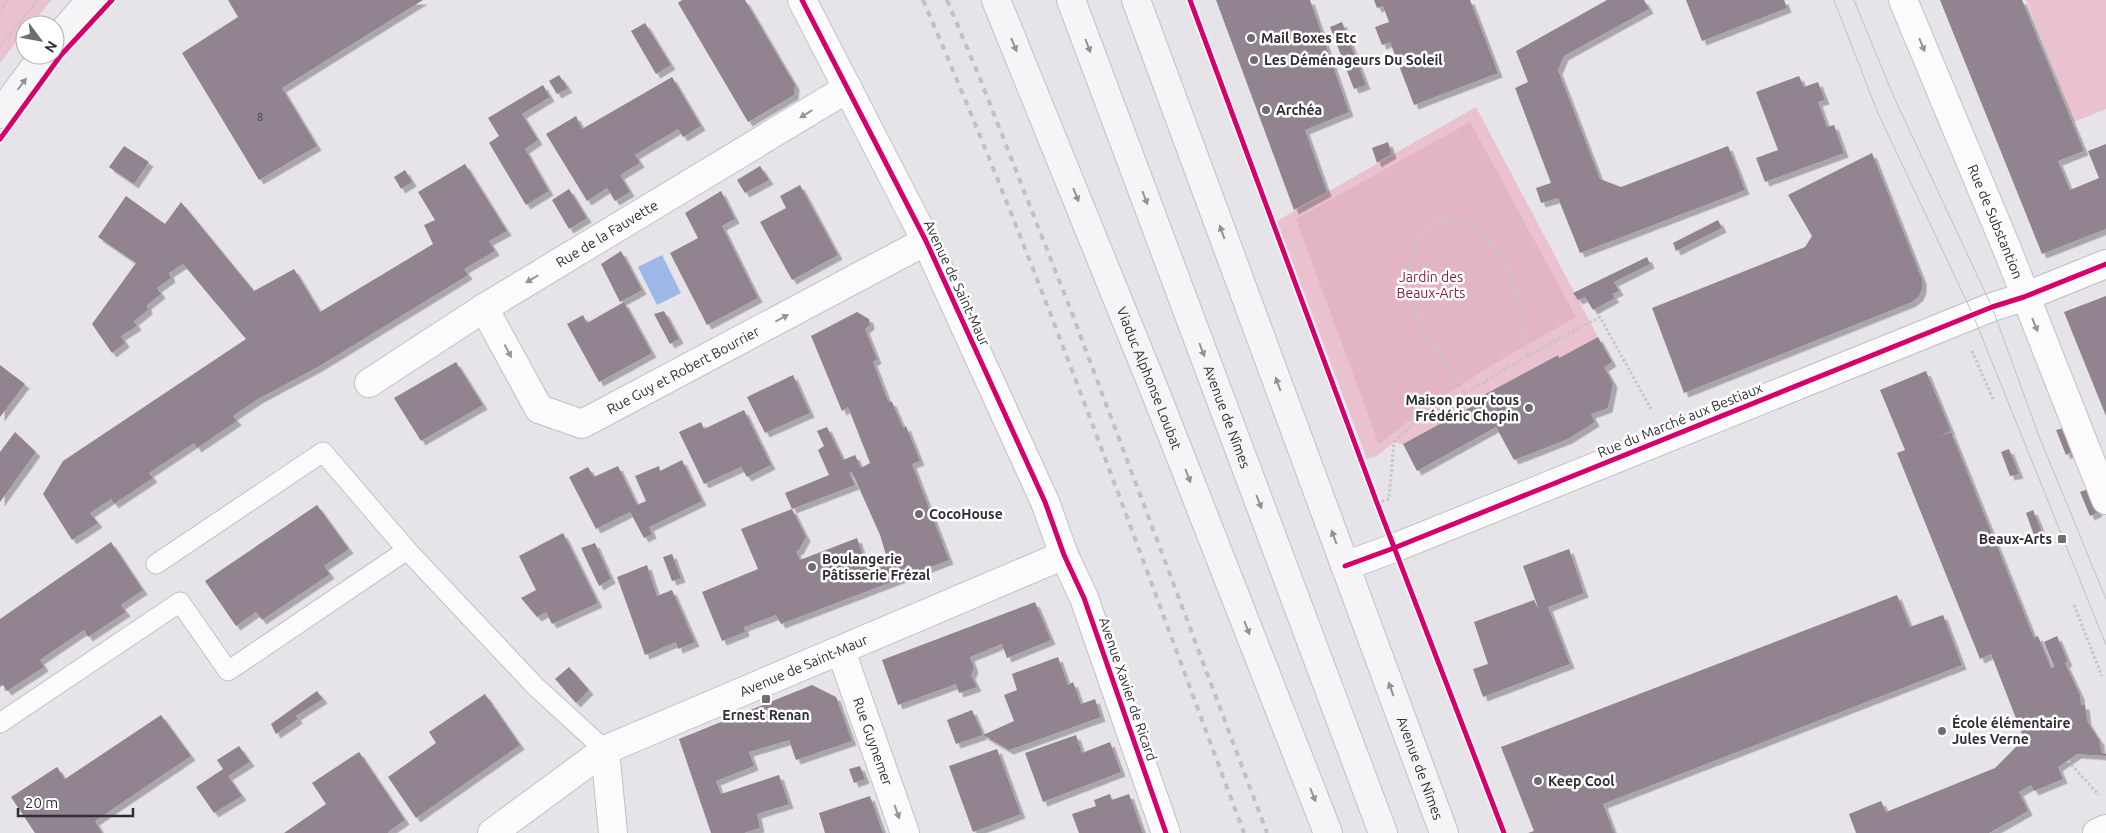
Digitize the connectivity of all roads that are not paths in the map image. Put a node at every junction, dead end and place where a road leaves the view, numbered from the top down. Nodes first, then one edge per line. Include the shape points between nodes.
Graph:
1 (91, 0) edge
2 (802, 0) edge
3 (996, 0) edge
4 (1071, 0) edge
5 (1136, 0) edge
6 (1904, 0) edge
7 (65, 30) edge
8 (37, 65) edge
9 (848, 88) junction
10 (0, 114) edge
11 (926, 242) junction
12 (2106, 264) edge
13 (2024, 297) junction
14 (484, 308) junction
15 (369, 383) dead end
16 (2106, 500) edge
17 (407, 550) junction
18 (1064, 555) junction
19 (156, 564) dead end
20 (1345, 566) junction
21 (841, 651) junction
22 (0, 723) edge
23 (605, 750) junction
24 (2106, 829) edge
25 (492, 833) edge
26 (613, 833) edge
27 (905, 833) edge
28 (1166, 833) edge
29 (1328, 833) edge
30 (1384, 833) edge
31 (1444, 833) edge
32 (2097, 833) edge

1 - 7 main road
2 - 9 street, Avenue de Saint-Maur
3 -> 29 main road, Viaduc Alphonse Loubat via 1156,394
4 -> 30 main road, Avenue de Nîmes
20 -> 5 main road, Avenue de Nîmes
6 -> 13 street, Rue de Substantion
10 -> 8 main road
9 - 11 street, Avenue de Saint-Maur
9 -> 14 street, Rue de la Fauvette
14 -> 11 street, Rue Guy et Robert Bourrier via 539,409 582,424
11 - 18 street, Avenue de Saint-Maur via 1045,502
12 - 13 street, Rue du Marché aux Bestiaux
13 -> 16 street, Rue de Substantion
13 - 20 street, Rue du Marché aux Bestiaux
14 - 15 street, Rue de la Fauvette
17 - 19 lane via 323,452
17 - 22 lane via 228,671 180,602
17 - 23 lane via 536,687
18 - 21 street, Avenue de Saint-Maur
18 - 28 street, Avenue Xavier de Ricard via 1084,598
31 -> 20 main road, Avenue de Nîmes
21 - 23 street, Avenue de Saint-Maur
21 -> 27 street, Rue Guynemer
23 - 25 street, Avenue de Saint-Maur
23 - 26 street
24 - 32 street

